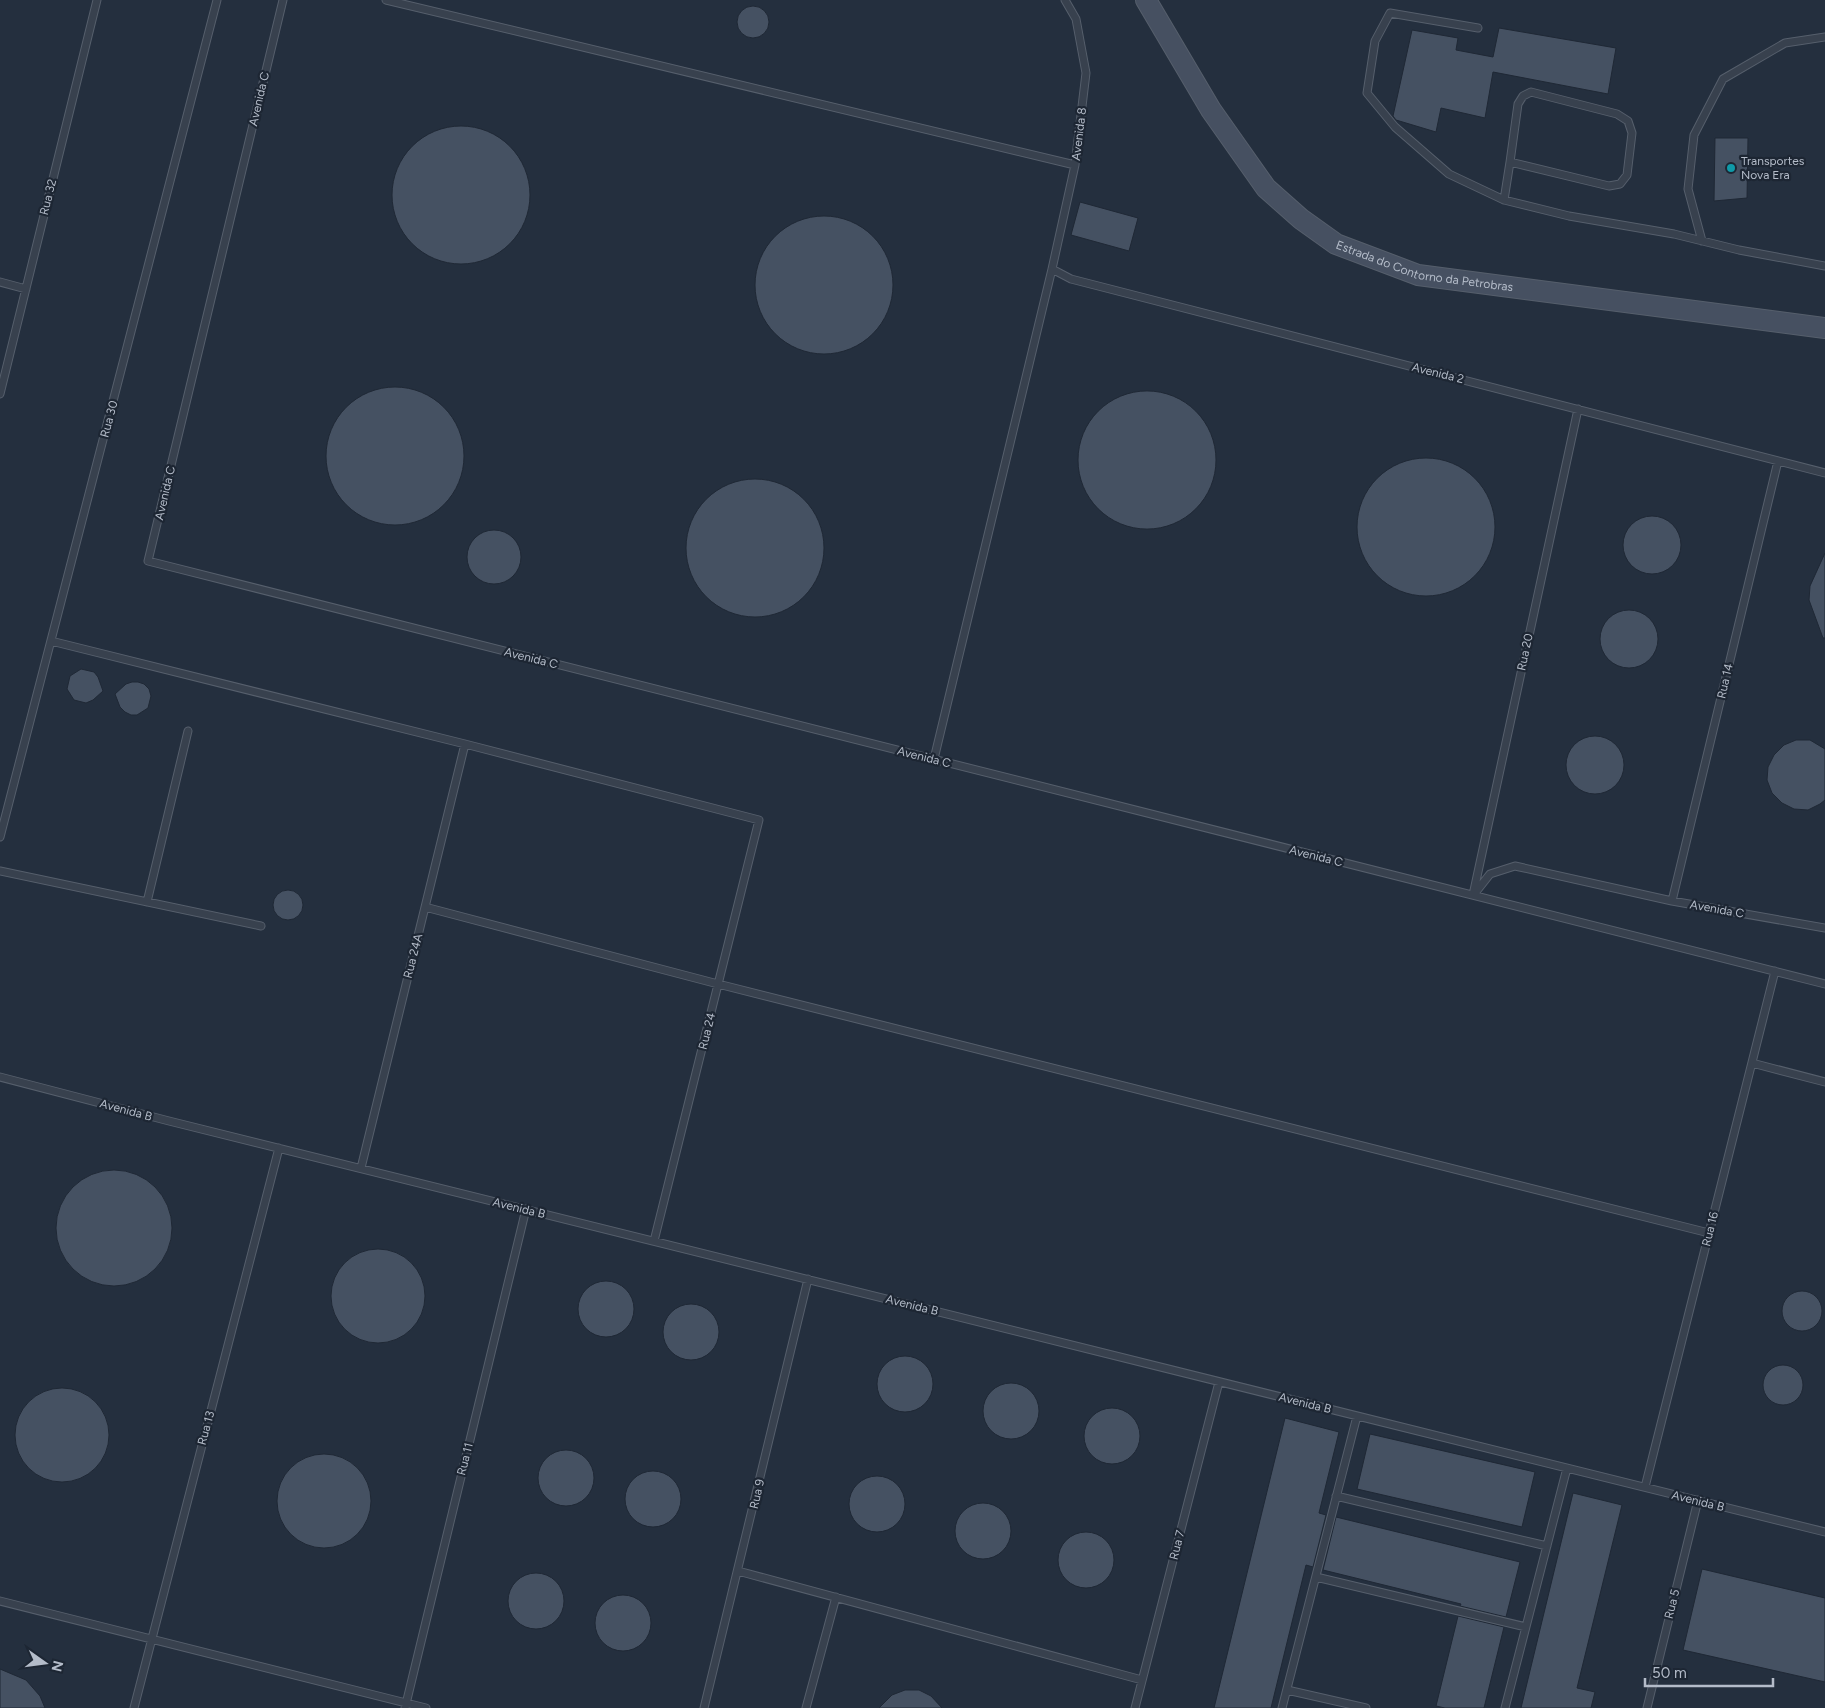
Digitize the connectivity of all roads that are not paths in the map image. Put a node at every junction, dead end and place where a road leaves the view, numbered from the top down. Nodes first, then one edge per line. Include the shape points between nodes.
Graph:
1 (97, 0) edge
2 (217, 0) edge
3 (283, 0) edge
4 (386, 0) edge
5 (1065, 0) edge
6 (1146, 0) edge
7 (1478, 28) dead end
8 (1825, 37) edge
9 (1510, 162) junction
10 (1075, 165) junction
11 (1504, 200) junction
12 (1702, 241) junction
13 (1825, 266) edge
14 (1052, 269) junction
15 (0, 282) edge
16 (26, 289) junction
17 (1825, 328) edge
18 (0, 394) edge
19 (1578, 409) junction
20 (1778, 461) junction
21 (1825, 473) edge
22 (51, 641) junction
23 (188, 731) dead end
24 (465, 744) junction
25 (934, 759) junction
26 (0, 837) edge
27 (0, 871) edge
28 (1473, 895) junction
29 (1672, 901) junction
30 (147, 902) junction
31 (425, 907) junction
32 (261, 926) dead end
33 (1825, 928) edge
34 (1776, 971) junction
35 (718, 984) junction
36 (1825, 984) edge
37 (1752, 1063) junction
38 (0, 1077) edge
39 (1825, 1082) edge
40 (279, 1148) junction
41 (361, 1168) junction
42 (526, 1209) junction
43 (1709, 1233) junction
44 (654, 1241) junction
45 (808, 1279) junction
46 (1219, 1382) junction
47 (1356, 1416) junction
48 (1567, 1468) junction
49 (1645, 1487) junction
50 (1336, 1496) junction
51 (1698, 1500) junction
52 (1825, 1532) edge
53 (1547, 1546) junction
54 (738, 1571) junction
55 (1316, 1577) junction
56 (836, 1597) junction
57 (0, 1601) edge
58 (1526, 1627) junction
59 (151, 1639) junction
60 (1142, 1680) junction
61 (1287, 1690) junction
62 (405, 1706) edge
63 (134, 1708) edge
64 (426, 1708) edge
65 (704, 1708) edge
66 (806, 1708) edge
67 (1135, 1708) edge
68 (1282, 1708) edge
69 (1366, 1708) edge
70 (1504, 1708) edge
71 (1647, 1708) edge

1 - 16 lane, Rua 32
2 - 22 lane, Rua 30
3 - 25 lane, Avenida C via 148,561
4 - 10 lane
5 - 10 lane, Avenida 8 via 1076,19 1086,73
6 - 17 main road, Estrada do Contorno da Petrobras via 1211,110 1266,188 1301,220 1336,244 1418,275
7 - 11 lane via 1390,12 1375,41 1367,93 1395,127 1449,174
8 - 12 lane via 1785,43 1724,79 1694,135 1688,190
9 - 9 lane via 1518,104 1531,92 1617,114 1628,120 1632,133 1627,175 1620,184 1609,186
9 - 11 lane
10 - 14 lane, Avenida 8
11 - 12 lane
12 - 13 lane
14 - 19 lane, Avenida 2 via 1071,279
14 - 25 lane, Avenida 8
15 - 16 lane
16 - 18 lane, Rua 32
19 - 20 lane, Avenida 2
19 - 28 lane, Rua 20
20 - 21 lane, Avenida 2
20 - 29 lane, Rua 14
22 - 24 lane
22 - 26 lane, Rua 30
23 - 30 lane
24 - 31 lane, Rua 24A
24 - 35 lane, Rua 24 via 759,820
25 - 28 lane, Avenida C
27 - 30 lane
28 - 29 lane, Avenida C via 1490,874 1515,866
28 - 34 lane, Avenida C
29 - 33 lane, Avenida C
30 - 32 lane
31 - 35 lane
31 - 41 lane, Rua 24A
34 - 36 lane, Avenida C
34 - 37 lane, Rua 16
35 - 43 lane
35 - 44 lane, Rua 24
37 - 39 lane
37 - 43 lane, Rua 16
38 - 40 lane, Avenida B
40 - 41 lane, Avenida B
40 - 59 lane, Rua 13
41 - 42 lane, Avenida B
42 - 44 lane, Avenida B
42 - 62 lane, Rua 11
43 - 49 lane, Rua 16
44 - 45 lane, Avenida B
45 - 46 lane, Avenida B
45 - 54 lane, Rua 9
46 - 47 lane, Avenida B
46 - 60 lane, Rua 7
47 - 48 lane, Avenida B
47 - 50 lane
48 - 49 lane, Avenida B
48 - 53 lane
49 - 51 lane, Avenida B
50 - 53 lane
50 - 55 lane
51 - 52 lane, Avenida B
51 - 71 lane, Rua 5
53 - 58 lane
54 - 56 lane
54 - 65 lane, Rua 9
55 - 58 lane
55 - 61 lane
56 - 60 lane
56 - 66 lane
57 - 59 lane
58 - 70 lane
59 - 62 lane
59 - 63 lane, Rua 13
60 - 67 lane, Rua 7
61 - 68 lane
61 - 69 lane
62 - 64 lane

